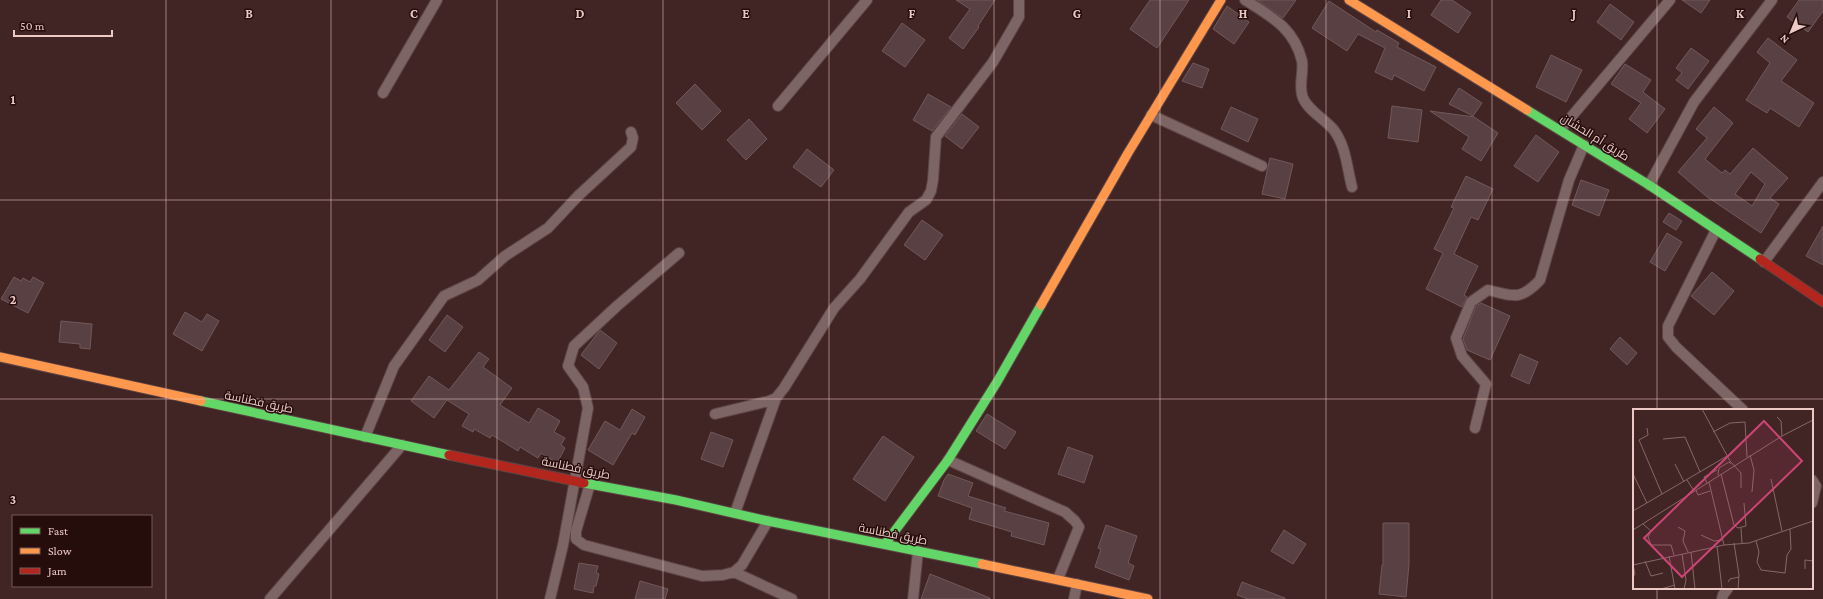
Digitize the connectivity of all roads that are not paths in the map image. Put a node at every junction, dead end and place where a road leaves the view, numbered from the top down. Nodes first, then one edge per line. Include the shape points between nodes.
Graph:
1 (437, 0) edge
2 (867, 0) edge
3 (1019, 0) edge
4 (1221, 0) edge
5 (1245, 0) edge
6 (1349, 0) edge
7 (1670, 0) edge
8 (1772, 0) edge
9 (384, 93) dead end
10 (778, 106) dead end
11 (1151, 115) junction
12 (1561, 130) junction
13 (631, 132) dead end
14 (1584, 145) junction
15 (1262, 166) dead end
16 (1823, 182) edge
17 (1649, 185) junction
18 (1352, 187) dead end
19 (1716, 230) junction
20 (679, 253) dead end
21 (1764, 262) junction
22 (1823, 302) edge
23 (0, 357) edge
24 (776, 398) junction
25 (1742, 409) edge
26 (715, 414) dead end
27 (1475, 428) dead end
28 (365, 437) junction
29 (402, 445) junction
30 (948, 460) junction
31 (575, 480) junction
32 (1813, 482) edge
33 (590, 484) junction
34 (1813, 498) edge
35 (735, 513) junction
36 (768, 521) junction
37 (885, 544) junction
38 (918, 551) junction
39 (734, 572) junction
40 (1058, 579) junction
41 (1077, 584) junction
42 (1727, 589) edge
43 (270, 599) edge
44 (550, 599) edge
45 (792, 599) edge
46 (913, 599) edge
47 (1074, 599) edge
48 (1148, 599) edge
49 (1722, 599) edge

1 - 9 street
2 - 10 street
3 - 24 street via 1019,17 992,62 936,137 933,180 926,200 909,212 860,279 834,308
4 - 11 street
5 - 18 street via 1279,22 1293,38 1302,62 1301,89 1304,99 1333,130 1342,144
6 - 12 street, طريق أم الحشان
7 - 12 street
8 - 17 street via 1694,102
11 - 15 street
11 - 30 street via 998,382
12 - 14 street, طريق أم الحشان
13 - 28 street via 634,138 631,147 548,228 505,256 478,280 444,296 394,366
14 - 17 street, طريق أم الحشان
14 - 27 street via 1569,180 1540,280 1532,289 1514,296 1488,290 1471,302 1456,338 1462,356 1486,384
16 - 21 street
17 - 19 street, طريق أم الحشان
19 - 21 street, طريق أم الحشان
19 - 25 street via 1668,326 1668,337
20 - 31 street via 574,346 568,366 583,388 588,408
21 - 22 street, طريق أم الحشان
23 - 28 street, طريق فطناسة
24 - 26 street via 769,402
24 - 35 street
28 - 29 street, طريق فطناسة
29 - 31 street, طريق فطناسة
29 - 43 street
30 - 37 street
30 - 40 street via 1065,512 1075,521 1079,527
31 - 33 street, طريق فطناسة
31 - 44 street
32 - 34 street via 1816,486
33 - 35 street, طريق فطناسة
33 - 39 street via 576,531 576,539 584,545 702,576
35 - 36 street, طريق فطناسة
36 - 37 street, طريق فطناسة
36 - 39 street via 742,565
37 - 38 street, طريق فطناسة
38 - 40 street, طريق فطناسة
38 - 46 street
39 - 45 street
40 - 41 street, طريق فطناسة
41 - 47 street
41 - 48 street, طريق فطناسة
42 - 49 street

